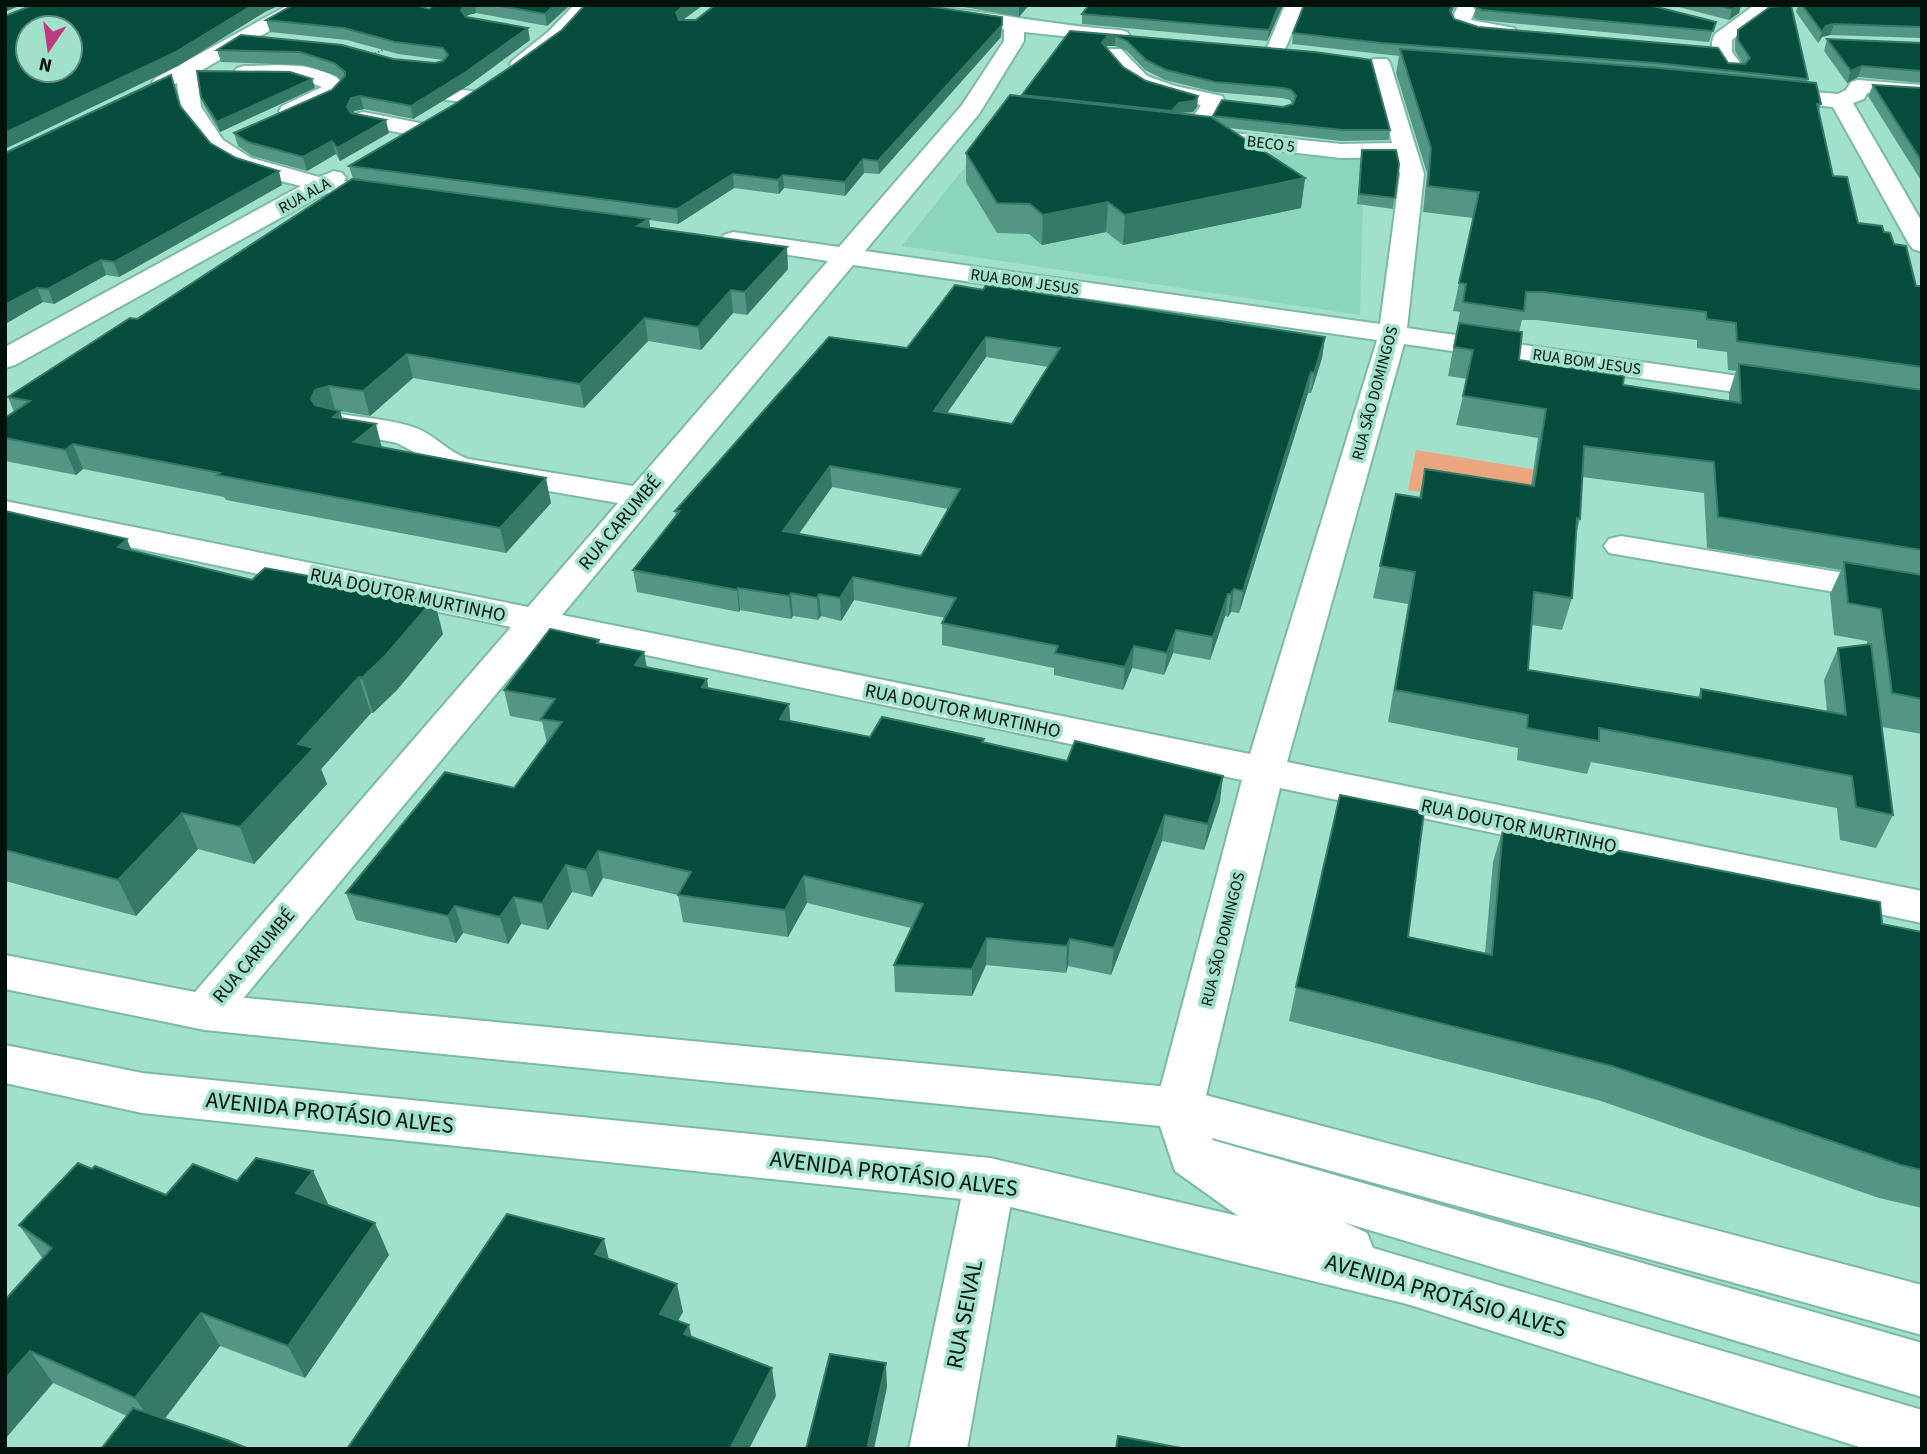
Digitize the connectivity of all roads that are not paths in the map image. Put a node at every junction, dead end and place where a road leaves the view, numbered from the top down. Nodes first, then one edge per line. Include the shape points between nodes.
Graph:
1 (305, 5) edge
2 (586, 5) edge
3 (897, 5) edge
4 (990, 5) edge
5 (1295, 5) edge
6 (1782, 7) edge
7 (1750, 8) edge
8 (1465, 10) dead end
9 (1709, 24) edge
10 (1732, 30) junction
11 (529, 31) edge
12 (1014, 32) junction
13 (1529, 34) edge
14 (555, 36) junction
15 (239, 38) junction
16 (279, 42) edge
17 (1114, 53) junction
18 (1302, 53) edge
19 (1256, 57) edge
20 (1282, 59) junction
21 (1844, 65) edge
22 (1378, 68) dead end
23 (186, 72) junction
24 (1720, 90) edge
25 (1922, 91) edge
26 (429, 92) edge
27 (139, 93) edge
28 (1850, 93) junction
29 (472, 97) junction
30 (1214, 101) junction
31 (1241, 104) edge
32 (971, 109) junction
33 (998, 113) edge
34 (276, 117) edge
35 (363, 119) edge
36 (417, 130) junction
37 (1151, 130) edge
38 (1179, 133) junction
39 (240, 134) edge
40 (393, 143) edge
41 (215, 145) junction
42 (1404, 150) junction
43 (358, 164) edge
44 (322, 185) junction
45 (418, 198) edge
46 (707, 237) edge
47 (1922, 244) edge
48 (845, 256) junction
49 (1393, 332) junction
50 (5, 359) edge
51 (1813, 394) edge
52 (335, 422) edge
53 (640, 497) junction
54 (5, 511) edge
55 (1621, 547) dead end
56 (1922, 597) edge
57 (536, 620) junction
58 (1264, 773) junction
59 (1922, 907) edge
60 (5, 972) edge
61 (205, 1012) junction
62 (5, 1064) edge
63 (1179, 1108) junction
64 (1193, 1156) junction
65 (990, 1180) junction
66 (1407, 1280) junction
67 (1922, 1310) edge
68 (1922, 1370) edge
69 (1922, 1438) edge
70 (938, 1449) edge

1 - 15 street
2 - 14 street
3 - 12 street
4 - 12 street
5 - 20 street
6 - 7 street
7 - 10 street
8 - 13 street via 1460,23
9 - 10 street
10 - 28 street via 1715,51 1742,77
11 - 14 street
12 - 17 street
12 - 17 street via 1047,30 1137,45
12 - 32 street, RUA CARUMBÉ
14 - 29 street
15 - 16 street
15 - 23 street
17 - 30 street via 1140,79 1168,91
18 - 20 street
19 - 20 street
21 - 28 street
22 - 42 street, RUA SÃO DOMINGOS
23 - 27 street
23 - 34 street via 316,76 335,87
23 - 41 street via 190,107
24 - 28 street
25 - 28 street
26 - 29 street
28 - 47 street
29 - 36 street
30 - 31 street
30 - 38 street via 1202,120 1186,121
32 - 33 street
32 - 48 street, RUA CARUMBÉ
35 - 36 street
36 - 40 street
37 - 38 street, BECO 5
38 - 42 street, BECO 5 via 1340,151
39 - 41 street
41 - 44 street via 243,163
42 - 49 street, RUA SÃO DOMINGOS via 1412,174
43 - 44 street, RUA ALA
44 - 45 street
44 - 50 street, RUA ALA
46 - 48 street, RUA BOM JESUS
48 - 49 street, RUA BOM JESUS
48 - 53 street, RUA CARUMBÉ
49 - 51 street, RUA BOM JESUS
49 - 58 street, RUA SÃO DOMINGOS
52 - 53 street via 406,435 439,459 462,467
53 - 57 street, RUA CARUMBÉ
54 - 57 street, RUA DOUTOR MURTINHO
55 - 56 street
57 - 58 street, RUA DOUTOR MURTINHO
57 - 61 street, RUA CARUMBÉ
58 - 59 street, RUA DOUTOR MURTINHO
58 - 63 street, RUA SÃO DOMINGOS
60 - 61 street
61 - 63 street
62 - 65 street, AVENIDA PROTÁSIO ALVES via 142,1093
63 - 64 street
63 - 67 street
64 - 66 street via 1277,1215
64 - 68 street
65 - 66 street, AVENIDA PROTÁSIO ALVES
65 - 70 street, RUA SEIVAL
66 - 69 street, AVENIDA PROTÁSIO ALVES

